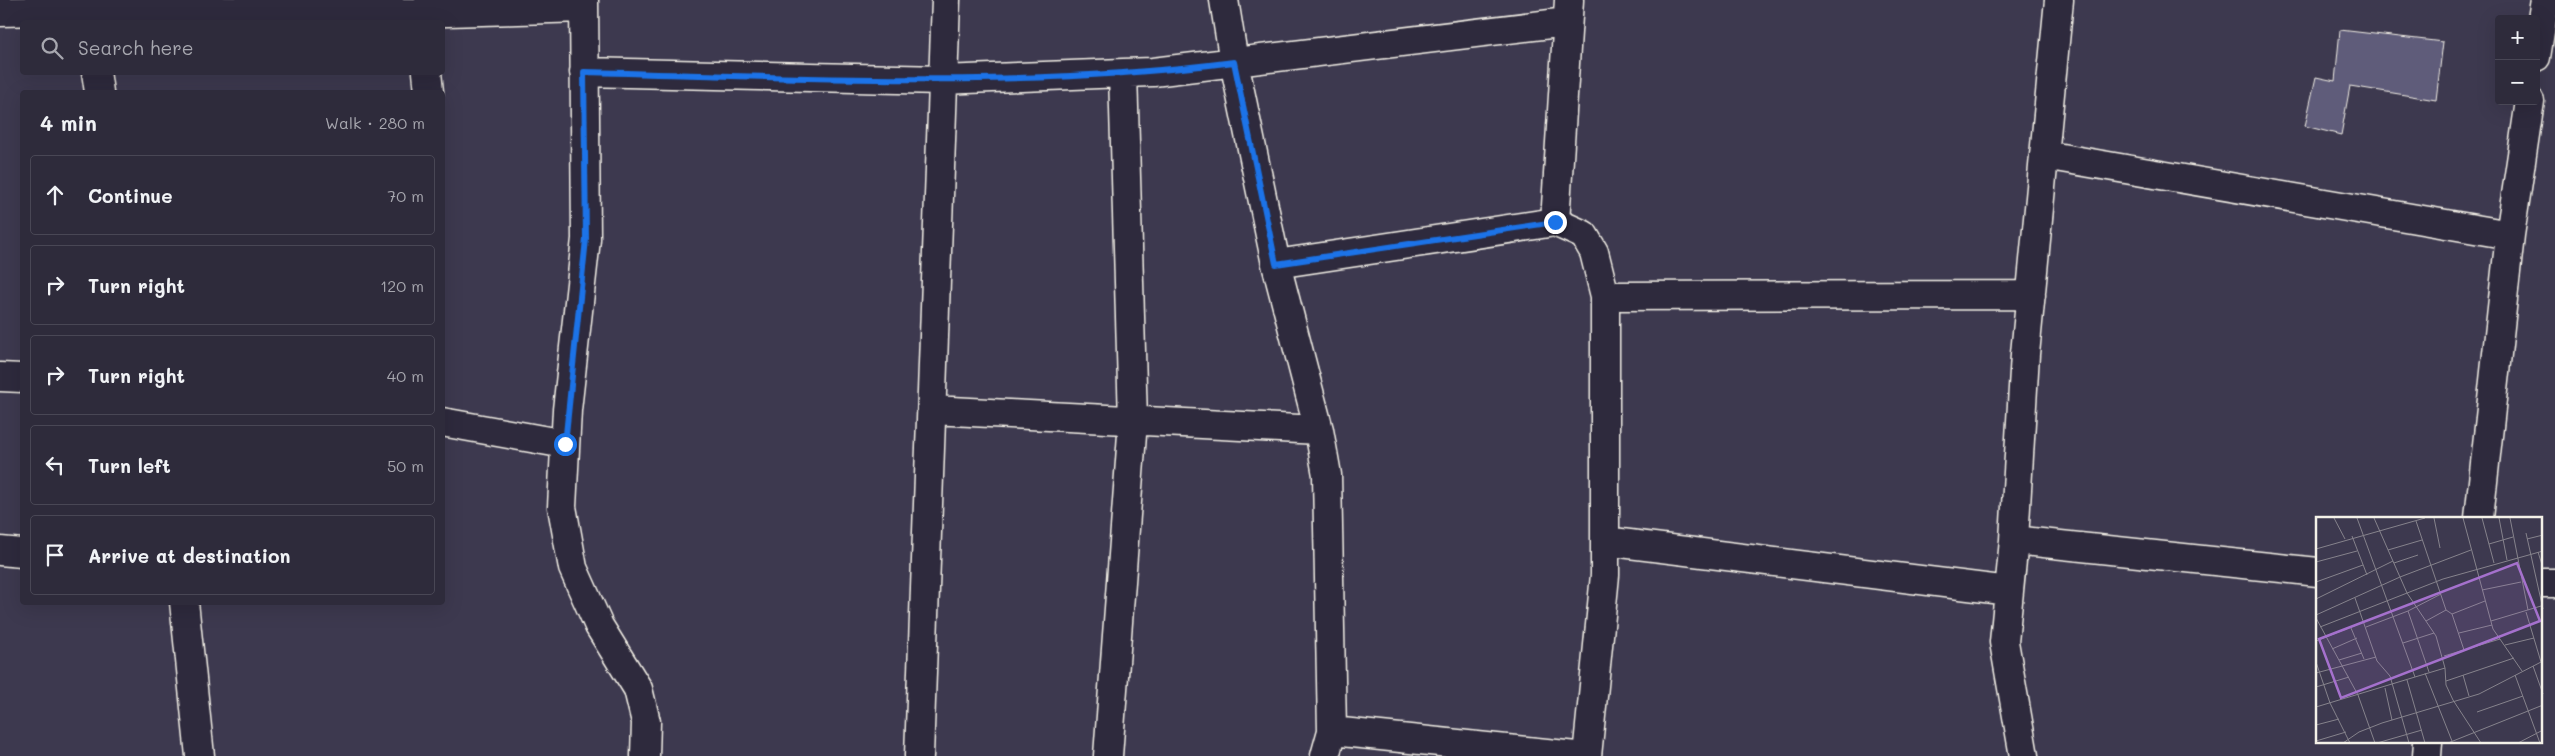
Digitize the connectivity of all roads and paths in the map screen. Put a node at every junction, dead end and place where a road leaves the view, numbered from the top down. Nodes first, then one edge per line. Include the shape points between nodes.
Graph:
1 (946, 0) edge
2 (1224, 0) edge
3 (2059, 0) edge
4 (2545, 0) edge
5 (584, 4) edge
6 (87, 11) edge
7 (1568, 11) edge
8 (0, 12) edge
9 (415, 18) edge
10 (2540, 31) edge
11 (1234, 62) junction
12 (584, 72) junction
13 (1123, 72) junction
14 (96, 75) edge
15 (427, 75) edge
16 (942, 80) junction
17 (99, 90) edge
18 (429, 90) edge
19 (2529, 105) edge
20 (2044, 155) junction
21 (1555, 222) junction
22 (2510, 235) junction
23 (1276, 264) junction
24 (2031, 295) junction
25 (1605, 296) junction
26 (0, 377) edge
27 (20, 378) edge
28 (932, 410) junction
29 (1133, 421) junction
30 (445, 423) edge
31 (1319, 430) junction
32 (565, 444) junction
33 (2479, 517) edge
34 (2014, 540) junction
35 (1605, 541) junction
36 (0, 551) edge
37 (20, 552) edge
38 (2316, 572) edge
39 (2542, 583) edge
40 (2555, 583) edge
41 (2009, 591) junction
42 (184, 605) edge
43 (1329, 744) edge
44 (200, 756) edge
45 (645, 756) edge
46 (919, 756) edge
47 (1108, 756) edge
48 (1576, 756) edge
49 (1587, 756) edge
50 (2024, 756) edge

1 - 16 street
2 - 11 street
3 - 20 street
4 - 10 street
5 - 9 street
5 - 12 street
6 - 8 street
6 - 9 street
7 - 11 street
7 - 21 street
11 - 13 street via 1153,72
11 - 23 street
12 - 16 street
12 - 32 street via 586,239
13 - 16 street
13 - 29 street
14 - 17 street
15 - 18 street
16 - 28 street
19 - 22 street
20 - 22 street
20 - 24 street
21 - 23 street
21 - 25 street via 1584,235 1594,252
22 - 33 street
23 - 31 street
24 - 25 street
24 - 34 street
25 - 35 street
26 - 27 street
28 - 29 street
28 - 46 street
29 - 31 street
29 - 47 street
30 - 32 street
31 - 43 street via 1327,475
32 - 45 street via 562,507 574,568 599,626 638,688 646,722
34 - 38 street
34 - 41 street
35 - 41 street
35 - 49 street via 1605,575
36 - 37 street
39 - 40 street
41 - 50 street via 2004,642
42 - 44 street
43 - 48 street

